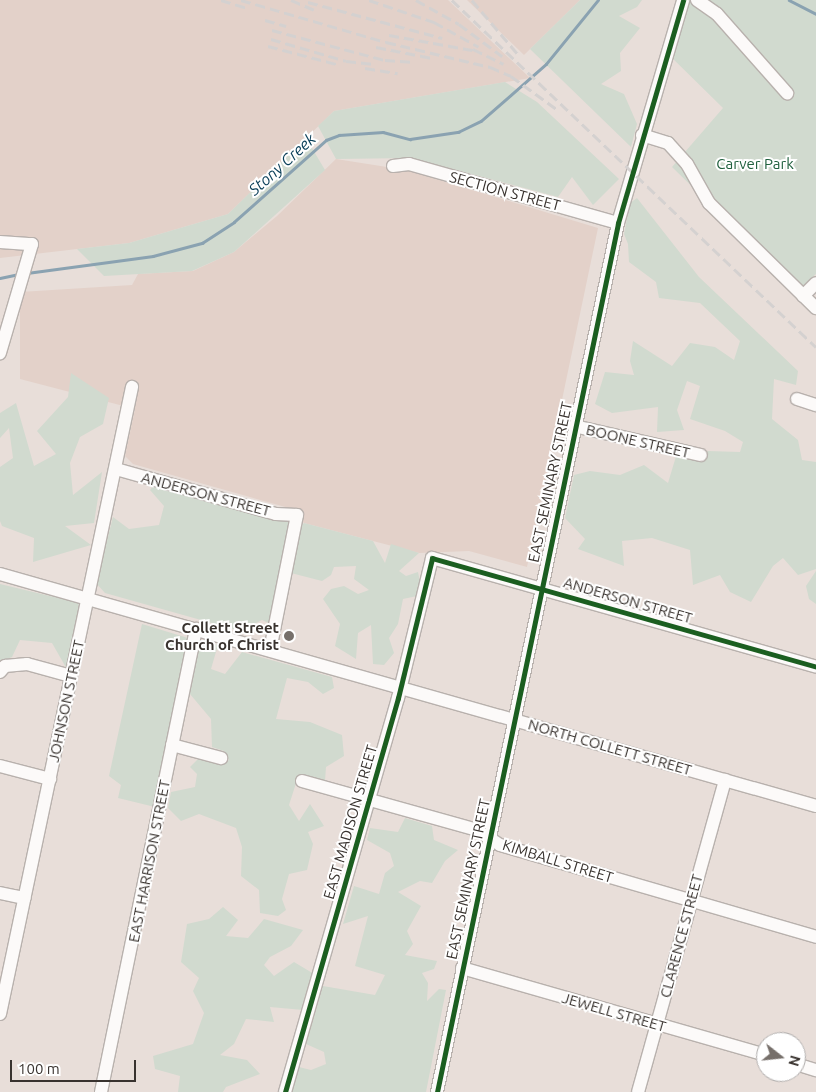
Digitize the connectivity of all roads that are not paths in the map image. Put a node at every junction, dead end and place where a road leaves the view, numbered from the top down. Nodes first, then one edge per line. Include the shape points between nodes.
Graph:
1 (683, 0) edge
2 (697, 0) edge
3 (787, 93) dead end
4 (642, 135) junction
5 (392, 166) dead end
6 (618, 223) junction
7 (0, 242) edge
8 (816, 283) edge
9 (803, 296) junction
10 (816, 308) edge
11 (0, 353) edge
12 (132, 387) dead end
13 (797, 399) dead end
14 (816, 405) edge
15 (574, 426) junction
16 (701, 455) dead end
17 (116, 469) junction
18 (432, 558) joint
19 (0, 574) edge
20 (541, 588) junction
21 (88, 598) junction
22 (196, 629) junction
23 (270, 650) junction
24 (816, 667) edge
25 (0, 672) edge
26 (71, 676) junction
27 (401, 687) junction
28 (514, 719) junction
29 (172, 745) junction
30 (221, 758) dead end
31 (0, 766) edge
32 (50, 779) junction
33 (725, 780) junction
34 (302, 781) dead end
35 (370, 800) junction
36 (816, 806) edge
37 (490, 838) junction
38 (0, 893) edge
39 (24, 898) junction
40 (691, 901) junction
41 (816, 937) edge
42 (462, 968) junction
43 (0, 1014) edge
44 (657, 1025) junction
45 (756, 1052) edge
46 (101, 1092) edge
47 (285, 1092) edge
48 (437, 1092) edge
49 (638, 1092) edge

1 - 4 street, EAST SEMINARY STREET
2 - 3 street via 717,14
4 - 6 street, EAST SEMINARY STREET
4 - 9 street via 668,143 687,164 709,203
5 - 6 street, SECTION STREET via 409,164
6 - 15 street, EAST SEMINARY STREET
7 - 11 street via 32,244
8 - 9 street
9 - 10 street
12 - 17 street, JOHNSON STREET
13 - 14 street
15 - 16 street, BOONE STREET
15 - 20 street, EAST SEMINARY STREET
17 - 21 street, JOHNSON STREET
17 - 23 street, ANDERSON STREET via 276,514 297,515
18 - 20 street, ANDERSON STREET
18 - 27 street, EAST MADISON STREET
19 - 21 street, NORTH COLLETT STREET
20 - 24 street, ANDERSON STREET
20 - 28 street, EAST SEMINARY STREET
21 - 22 street, NORTH COLLETT STREET
21 - 26 street, JOHNSON STREET
22 - 23 street, NORTH COLLETT STREET
22 - 29 street, EAST HARRISON STREET
23 - 27 street, NORTH COLLETT STREET
25 - 26 street via 5,666 27,664
26 - 32 street, JOHNSON STREET
27 - 28 street, NORTH COLLETT STREET
27 - 35 street, EAST MADISON STREET
28 - 33 street, NORTH COLLETT STREET
28 - 37 street, EAST SEMINARY STREET
29 - 30 street
29 - 46 street, EAST HARRISON STREET
31 - 32 street
32 - 39 street, JOHNSON STREET
33 - 36 street, NORTH COLLETT STREET
33 - 40 street, CLARENCE STREET
34 - 35 street, KIMBALL STREET
35 - 37 street, KIMBALL STREET via 477,830
35 - 47 street, EAST MADISON STREET
37 - 40 street, KIMBALL STREET via 500,845
37 - 42 street, EAST SEMINARY STREET
38 - 39 street
39 - 43 street, JOHNSON STREET
40 - 41 street, KIMBALL STREET
40 - 44 street, CLARENCE STREET
42 - 44 street, JEWELL STREET
42 - 48 street, EAST SEMINARY STREET
44 - 45 street, JEWELL STREET
44 - 49 street, CLARENCE STREET

